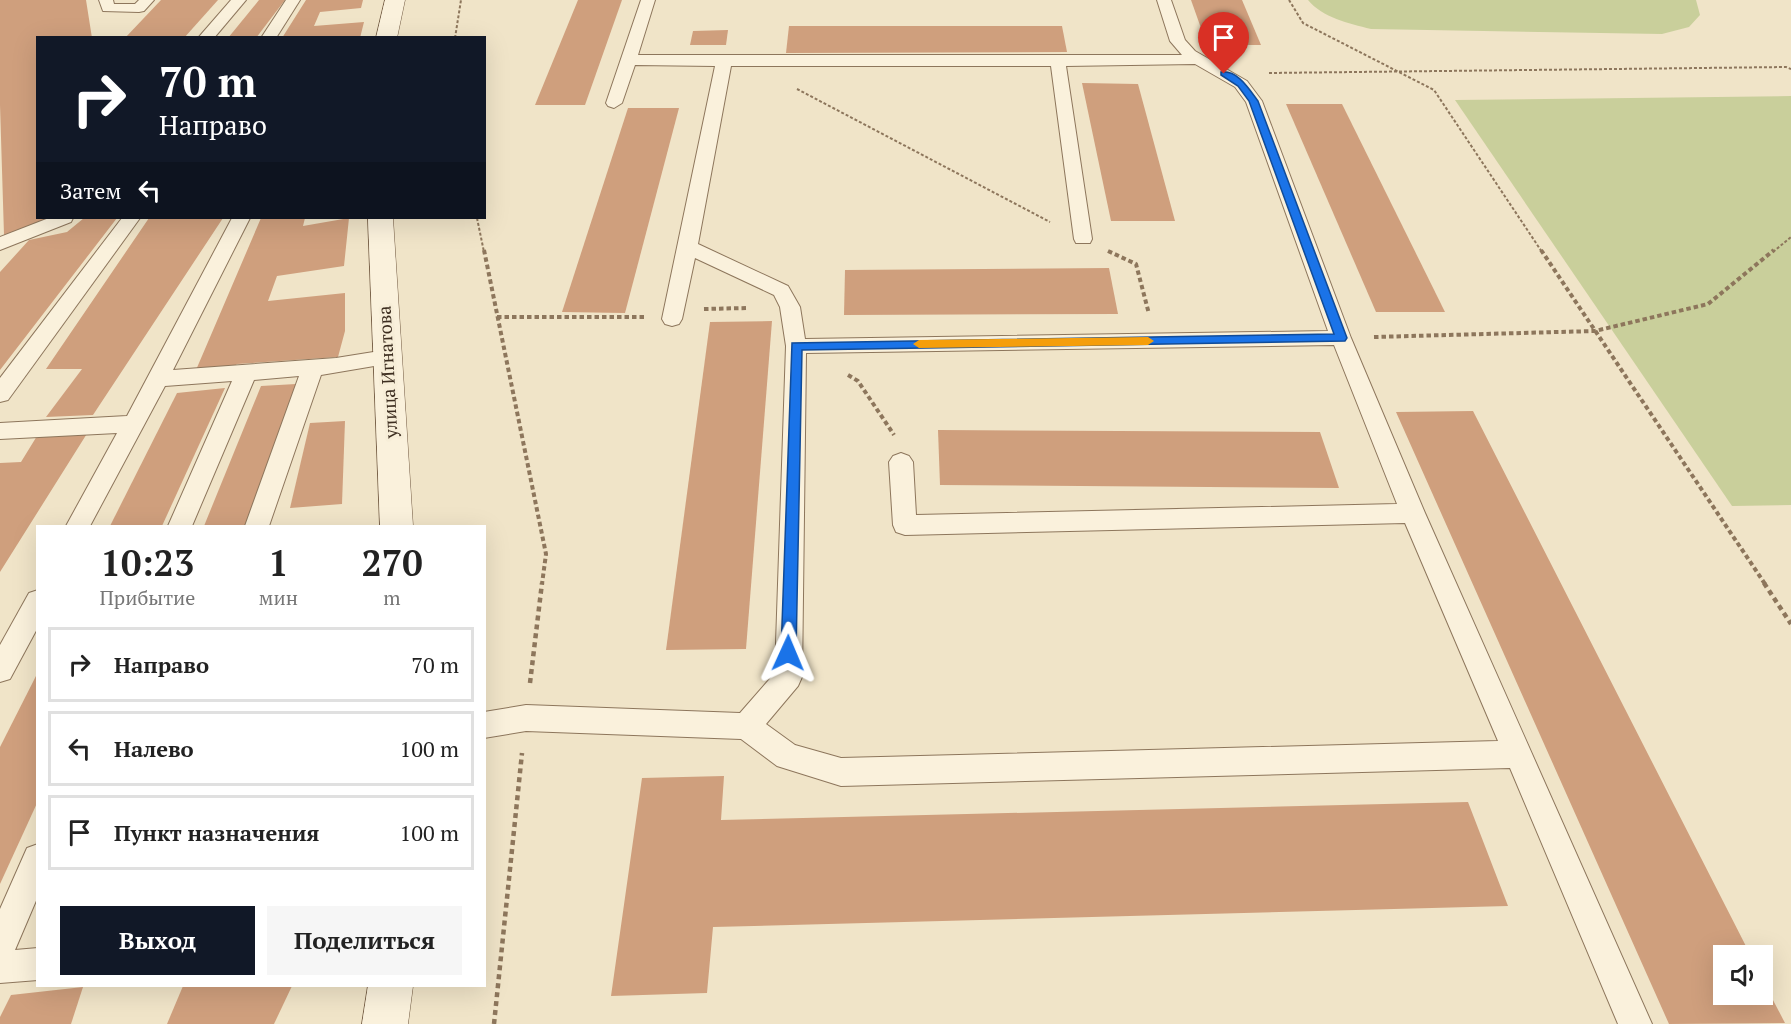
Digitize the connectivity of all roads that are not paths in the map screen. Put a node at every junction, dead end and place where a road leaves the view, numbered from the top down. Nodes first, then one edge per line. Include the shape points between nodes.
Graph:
1 (106, 0) edge
2 (147, 0) edge
3 (238, 0) edge
4 (293, 0) edge
5 (395, 0) edge
6 (648, 0) edge
7 (1164, 0) edge
8 (207, 36) edge
9 (269, 36) edge
10 (386, 36) edge
11 (1199, 59) junction
12 (629, 60) junction
13 (734, 61) junction
14 (1058, 61) junction
15 (614, 103) dead end
16 (62, 219) edge
17 (130, 219) edge
18 (240, 219) edge
19 (380, 219) edge
20 (1083, 239) road end
21 (0, 244) edge
22 (688, 247) junction
23 (672, 319) dead end
24 (1341, 338) junction
25 (796, 346) junction
26 (386, 357) junction
27 (313, 368) junction
28 (246, 373) junction
29 (158, 379) junction
30 (0, 394) edge
31 (134, 424) junction
32 (0, 432) edge
33 (901, 462) road end
34 (1413, 513) junction
35 (79, 525) edge
36 (180, 525) edge
37 (257, 525) edge
38 (397, 525) edge
39 (36, 605) edge
40 (0, 670) edge
41 (486, 725) edge
42 (746, 726) junction
43 (1518, 754) junction
44 (36, 863) edge
45 (3, 931) edge
46 (36, 964) edge
47 (0, 967) edge
48 (391, 987) edge
49 (385, 1024) edge
50 (1635, 1024) edge

1 - 2 lane via 108,8 139,8
3 - 8 lane
4 - 9 lane
5 - 10 main road
6 - 12 lane
7 - 11 lane via 1178,42
11 - 14 lane
11 - 24 lane via 1241,84 1254,101
12 - 13 lane
12 - 15 lane
13 - 14 lane
13 - 22 lane
14 - 20 lane
16 - 21 lane
17 - 30 lane
18 - 29 lane
19 - 26 main road, улица Игнатова
22 - 23 lane
22 - 25 lane via 781,291 790,307
24 - 25 lane
24 - 34 lane
25 - 42 lane via 788,677
26 - 27 lane
26 - 38 main road, улица Игнатова
27 - 28 lane
27 - 37 lane
28 - 29 lane
28 - 36 lane
29 - 31 lane
31 - 32 lane
31 - 35 lane
33 - 34 lane via 905,525
34 - 43 lane
39 - 40 lane
41 - 42 lane via 525,718
42 - 43 lane via 787,756 841,772
43 - 50 lane
44 - 45 lane
46 - 47 lane
48 - 49 main road

